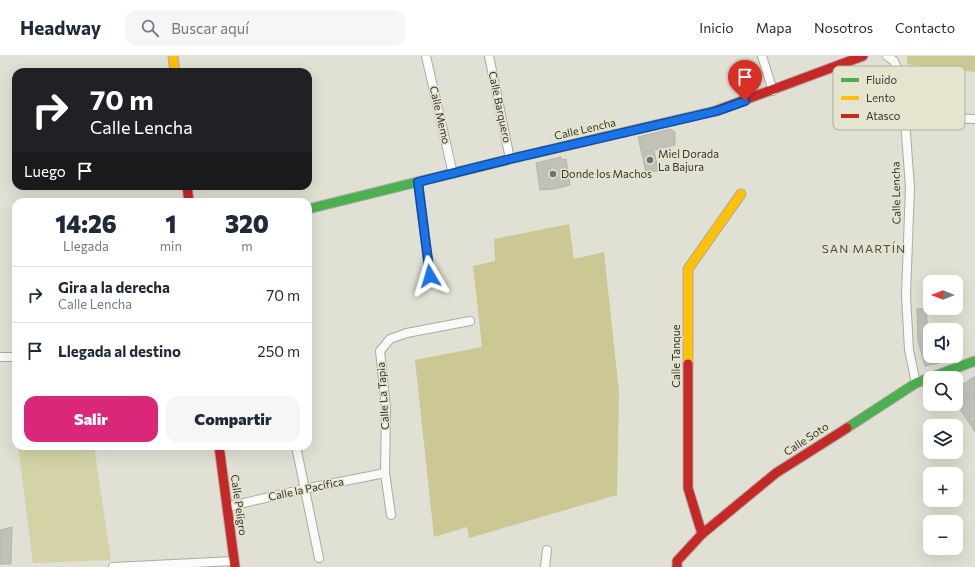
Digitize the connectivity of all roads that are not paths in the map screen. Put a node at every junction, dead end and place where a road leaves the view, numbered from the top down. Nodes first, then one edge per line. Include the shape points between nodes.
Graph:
1 (173, 56) edge
2 (426, 56) edge
3 (489, 56) edge
4 (762, 56) edge
5 (863, 56) edge
6 (887, 56) edge
7 (846, 58) edge
8 (896, 66) edge
9 (174, 68) edge
10 (773, 91) junction
11 (965, 119) edge
12 (975, 119) edge
13 (906, 130) edge
14 (510, 159) junction
15 (454, 174) junction
16 (418, 182) junction
17 (741, 194) dead end
18 (312, 208) edge
19 (430, 276) dead end
20 (470, 321) dead end
21 (0, 357) edge
22 (12, 357) edge
23 (975, 361) edge
24 (916, 383) junction
25 (220, 450) edge
26 (297, 450) edge
27 (385, 473) junction
28 (304, 489) junction
29 (228, 507) junction
30 (391, 515) dead end
31 (702, 534) junction
32 (547, 550) dead end
33 (319, 558) dead end
34 (235, 564) edge
35 (675, 565) edge
36 (113, 567) edge
37 (545, 567) edge

1 - 9 street
2 - 15 street, Calle Memo
3 - 14 street, Calle Barquero
4 - 10 street
5 - 7 street, Calle Lencha
6 - 8 street, Calle Lencha via 894,60
7 - 10 street, Calle Lencha
10 - 14 street, Calle Lencha via 717,111
11 - 12 street
13 - 24 street, Calle Lencha via 910,187 906,295 909,350
14 - 15 street, Calle Lencha
15 - 16 street, Calle Lencha
16 - 18 street, Calle Lencha
16 - 19 street
17 - 31 street, Calle Tanque via 688,269 688,488
20 - 27 street, Calle La Tapia via 407,333 390,339 380,351 386,408
21 - 22 street
23 - 24 street, Calle Soto
24 - 31 street, Calle Soto via 776,473
25 - 29 street, Calle Peligro
26 - 28 street
27 - 28 street, Calle la Pacífica
27 - 30 street, Calle La Tapia
28 - 29 street, Calle la Pacífica
28 - 33 street
29 - 34 street, Calle Peligro
31 - 35 street, Calle Soto
32 - 37 street
34 - 36 street

